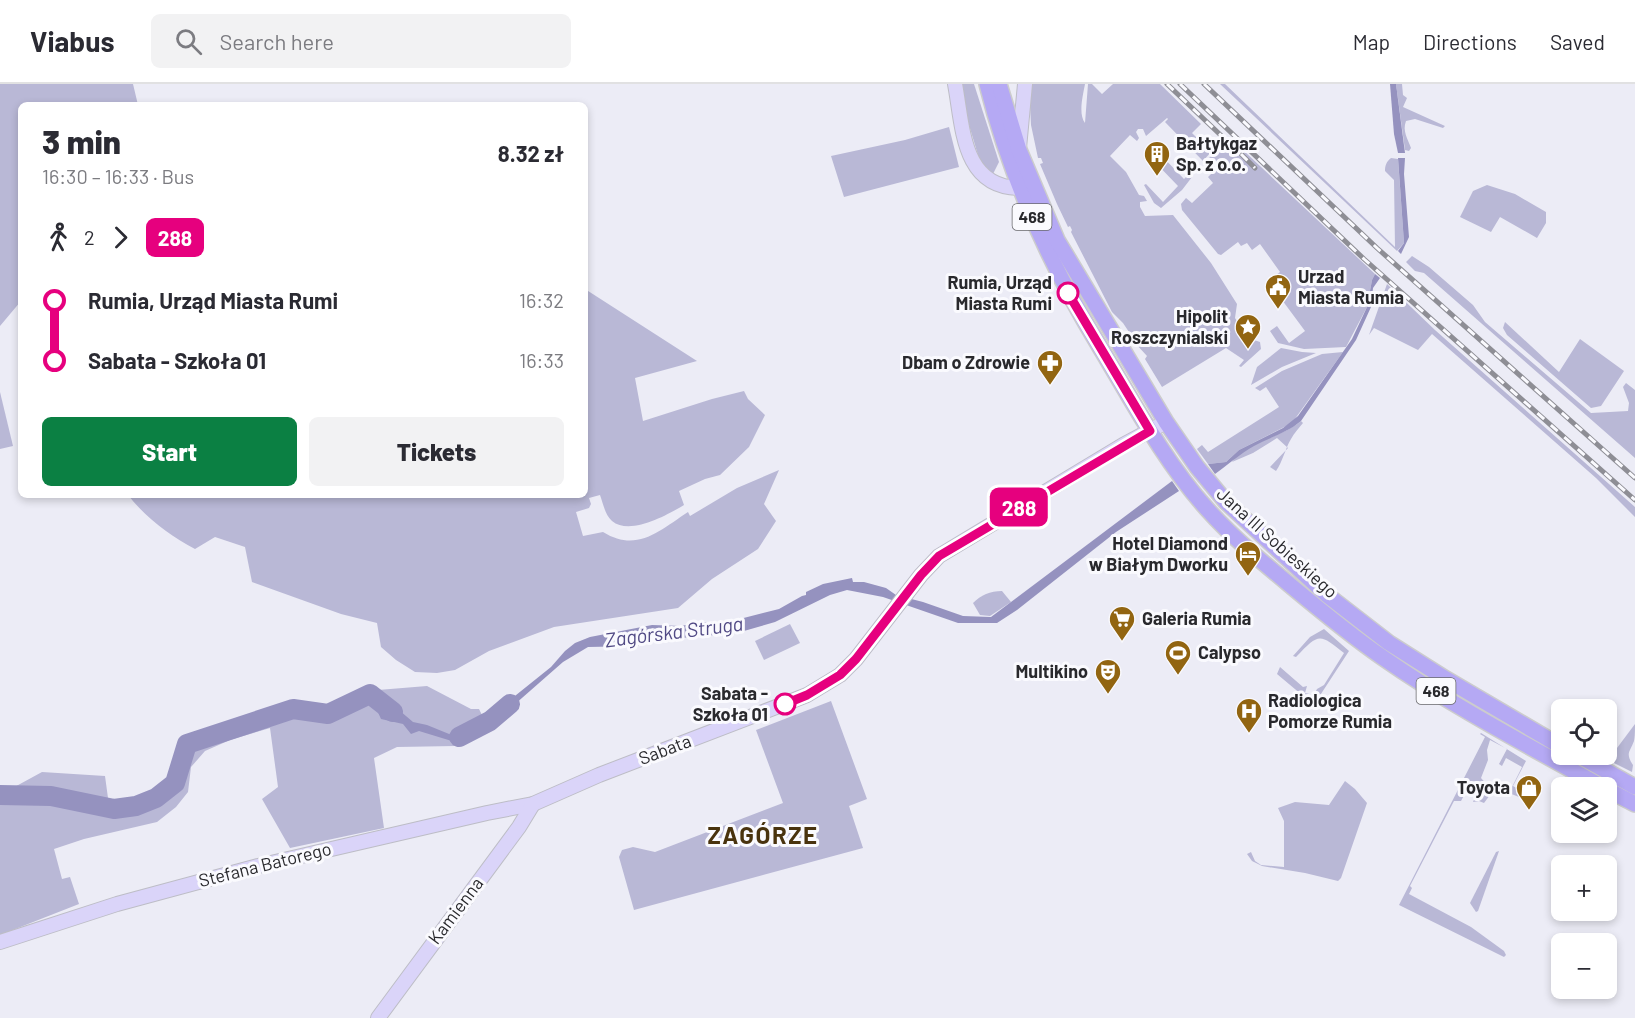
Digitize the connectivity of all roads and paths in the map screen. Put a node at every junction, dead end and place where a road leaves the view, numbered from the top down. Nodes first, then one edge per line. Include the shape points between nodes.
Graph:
1 (955, 84) edge
2 (987, 84) edge
3 (999, 84) edge
4 (1025, 84) edge
5 (1019, 150) junction
6 (1020, 188) junction
7 (1167, 422) junction
8 (1150, 431) junction
9 (1551, 741) edge
10 (1596, 765) edge
11 (1586, 777) edge
12 (1635, 787) edge
13 (1617, 794) edge
14 (533, 804) junction
15 (1635, 804) edge
16 (0, 942) edge
17 (378, 1018) edge

1 - 6 street via 968,151 977,169 992,182
2 - 6 main road, Jana III Sobieskiego / 468
3 - 5 main road, Jana III Sobieskiego / 468
4 - 5 street
5 - 7 main road, Jana III Sobieskiego / 468 via 1057,240
6 - 8 main road, Jana III Sobieskiego / 468 via 1067,291
7 - 8 street, Sabata
7 - 9 main road, Jana III Sobieskiego / 468 via 1226,502 1336,602 1418,662
8 - 11 main road, Jana III Sobieskiego / 468 via 1192,492 1230,532 1353,637 1447,698
8 - 14 street, Sabata via 939,556 840,675 777,707
10 - 12 main road
13 - 15 main road, Jana III Sobieskiego / 468
14 - 16 street, Stefana Batorego via 258,866 117,904
14 - 17 street, Kamienna

